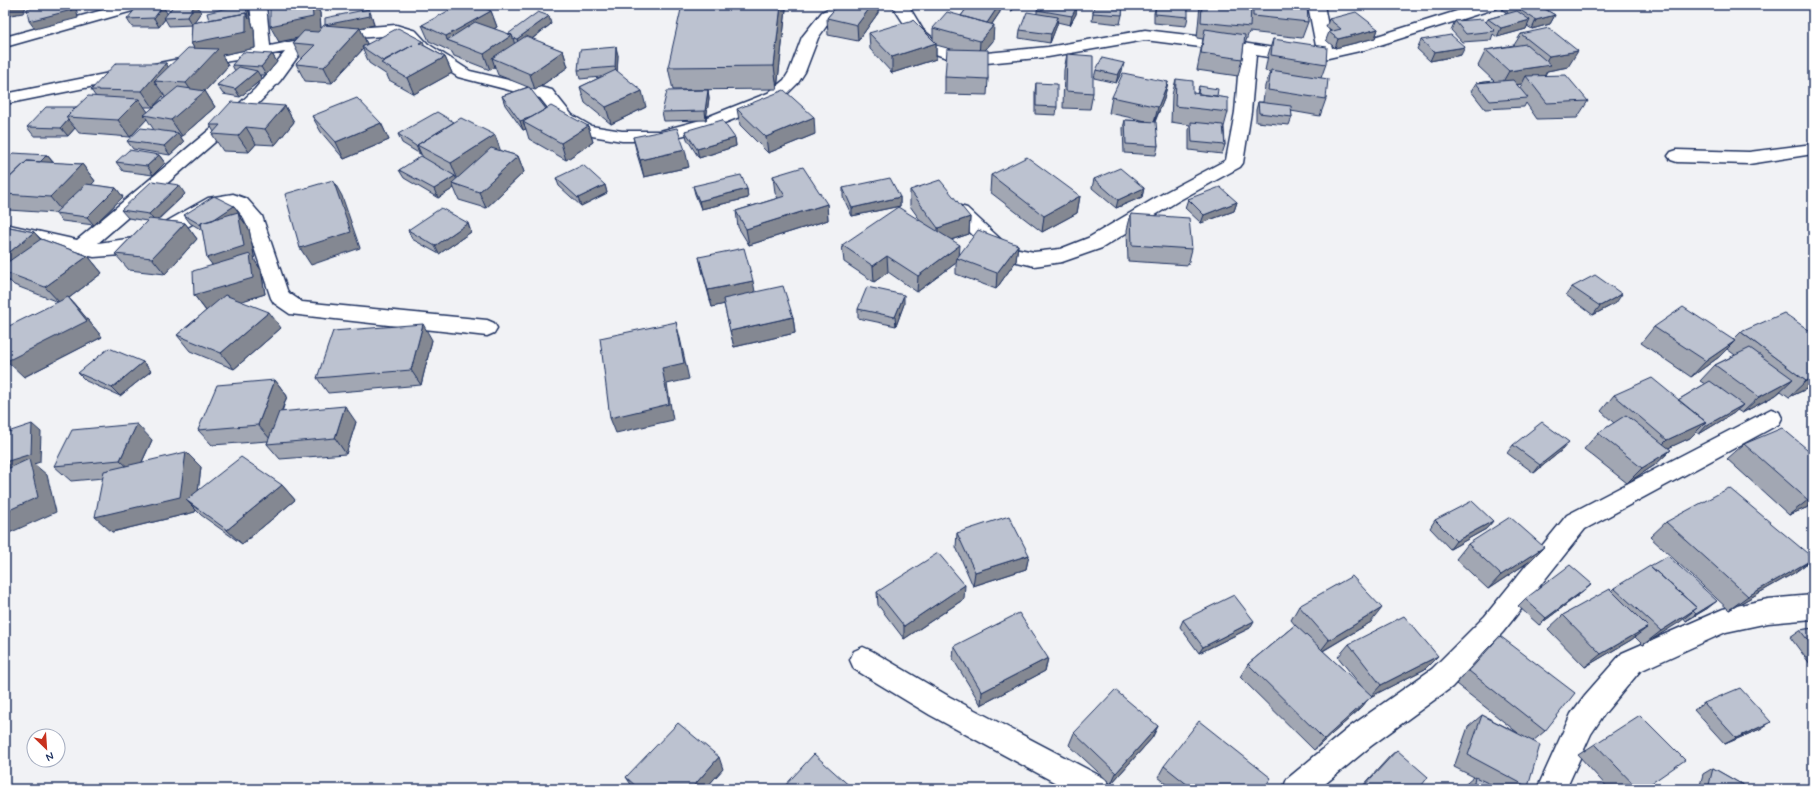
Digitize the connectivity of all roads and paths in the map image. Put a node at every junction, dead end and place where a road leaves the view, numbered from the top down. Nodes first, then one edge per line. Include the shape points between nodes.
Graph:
1 (138, 5) edge
2 (258, 5) edge
3 (847, 5) edge
4 (900, 5) edge
5 (1316, 5) edge
6 (1492, 5) edge
7 (5, 42) edge
8 (298, 45) junction
9 (1248, 50) junction
10 (263, 52) junction
11 (1325, 54) junction
12 (5, 99) edge
13 (1813, 150) edge
14 (1677, 156) dead end
15 (960, 212) edge
16 (5, 230) edge
17 (81, 247) junction
18 (487, 328) dead end
19 (1771, 418) dead end
20 (1813, 607) edge
21 (863, 660) dead end
22 (1096, 789) edge
23 (1297, 789) edge
24 (1551, 789) edge

1 - 7 street
2 - 10 street
3 - 8 street via 827,15 810,37 797,72 790,83 774,97 703,125 660,136 622,136 586,130 566,119 546,94 464,74 422,47 411,34 396,30 380,30
4 - 9 street via 917,32 926,41 936,49 961,58 992,59 1145,35
5 - 11 street
6 - 11 street via 1358,47
8 - 10 street
8 - 17 street via 269,84 225,126
9 - 11 street via 1304,57
9 - 15 street via 1243,112 1234,163 1095,243 1062,255 1034,259 1003,252
10 - 12 street via 174,65
13 - 14 street via 1749,158
16 - 17 street
17 - 18 street via 107,250 139,244 176,226 214,202 232,200 240,203 254,216 277,290 281,298 296,309
19 - 23 street via 1576,522 1494,624 1442,678 1361,736
20 - 24 street via 1768,611 1723,621 1631,662 1581,724
21 - 22 street via 940,706

